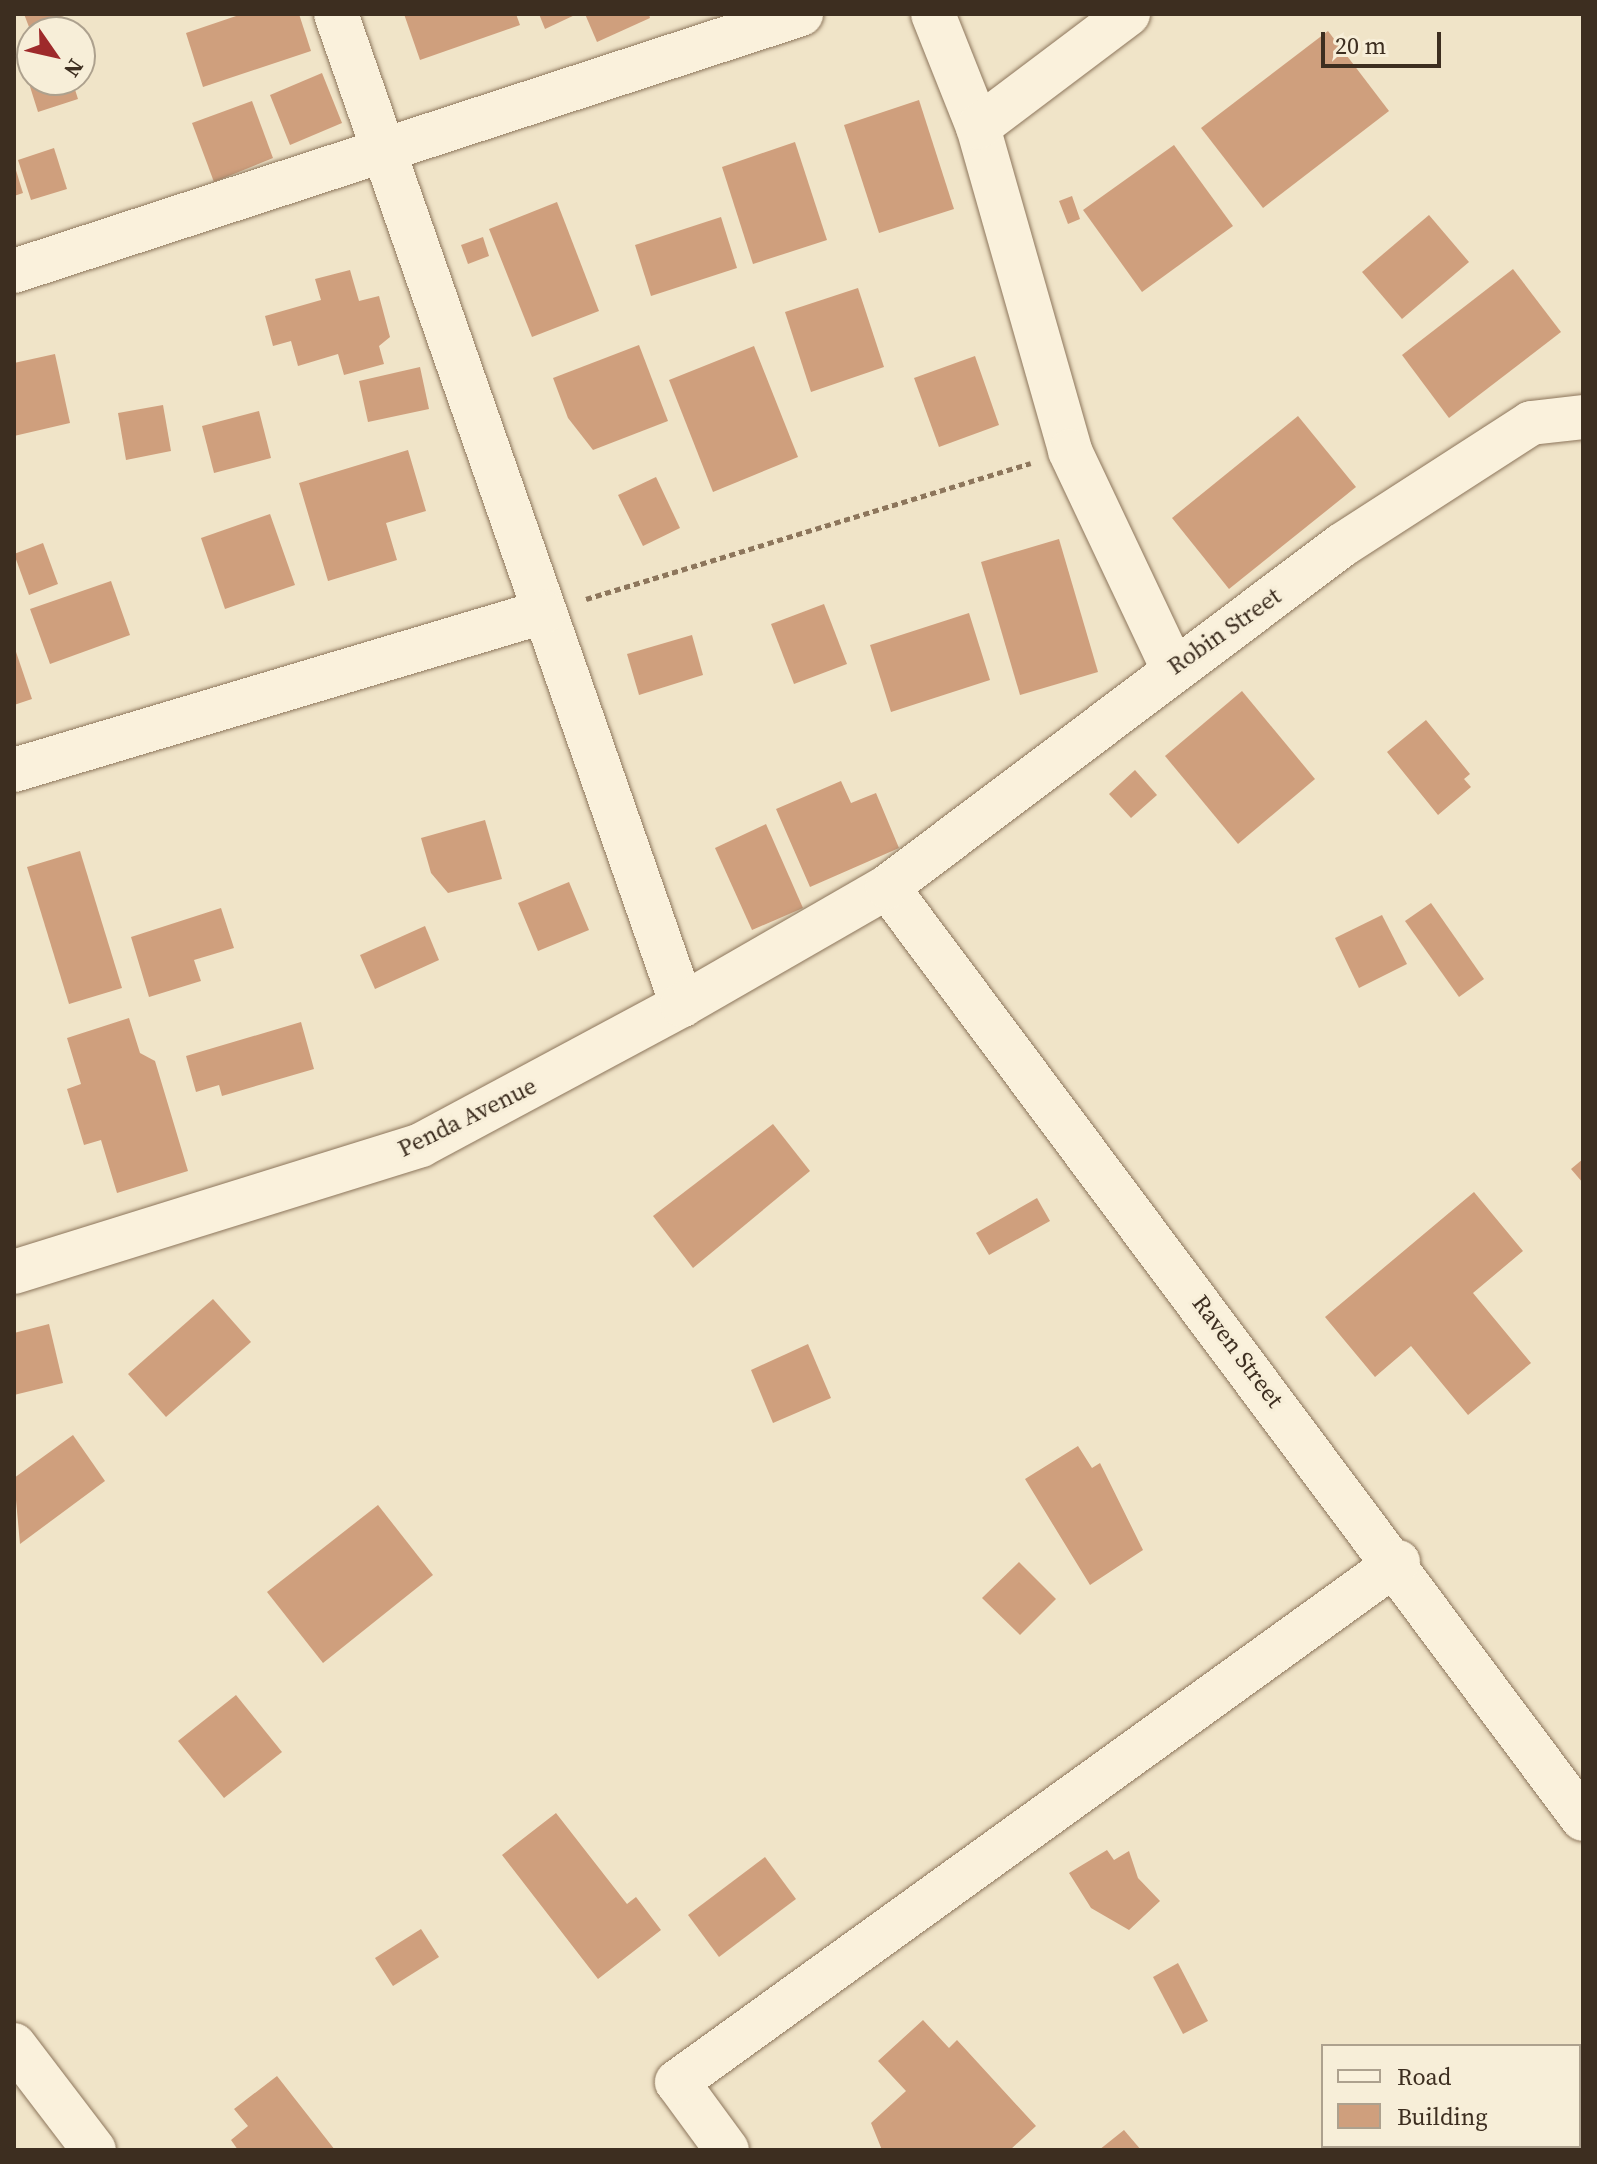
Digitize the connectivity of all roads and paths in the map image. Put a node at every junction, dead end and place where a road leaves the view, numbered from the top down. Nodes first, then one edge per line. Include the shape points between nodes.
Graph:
1 (336, 14) edge
2 (801, 14) edge
3 (933, 14) edge
4 (1128, 14) edge
5 (978, 127) junction
6 (379, 148) junction
7 (14, 271) edge
8 (1583, 417) edge
9 (1070, 451) junction
10 (543, 612) junction
11 (1172, 667) junction
12 (14, 770) edge
13 (887, 887) junction
14 (682, 1005) junction
15 (14, 1272) edge
16 (1398, 1562) junction
17 (1583, 1819) edge
18 (14, 2045) edge
19 (94, 2150) edge
20 (727, 2150) edge

1 - 6 street
2 - 6 street
3 - 5 street
4 - 5 street
5 - 9 street
6 - 7 street
6 - 10 street
8 - 11 street, Robin Street via 1531,423
9 - 10 path
9 - 11 street
10 - 12 street
10 - 14 street
11 - 13 street, Robin Street
13 - 14 street, Penda Avenue
13 - 16 street, Raven Street
14 - 15 street, Penda Avenue via 421,1145
16 - 17 street, Raven Street
16 - 20 street via 677,2082
18 - 19 street

